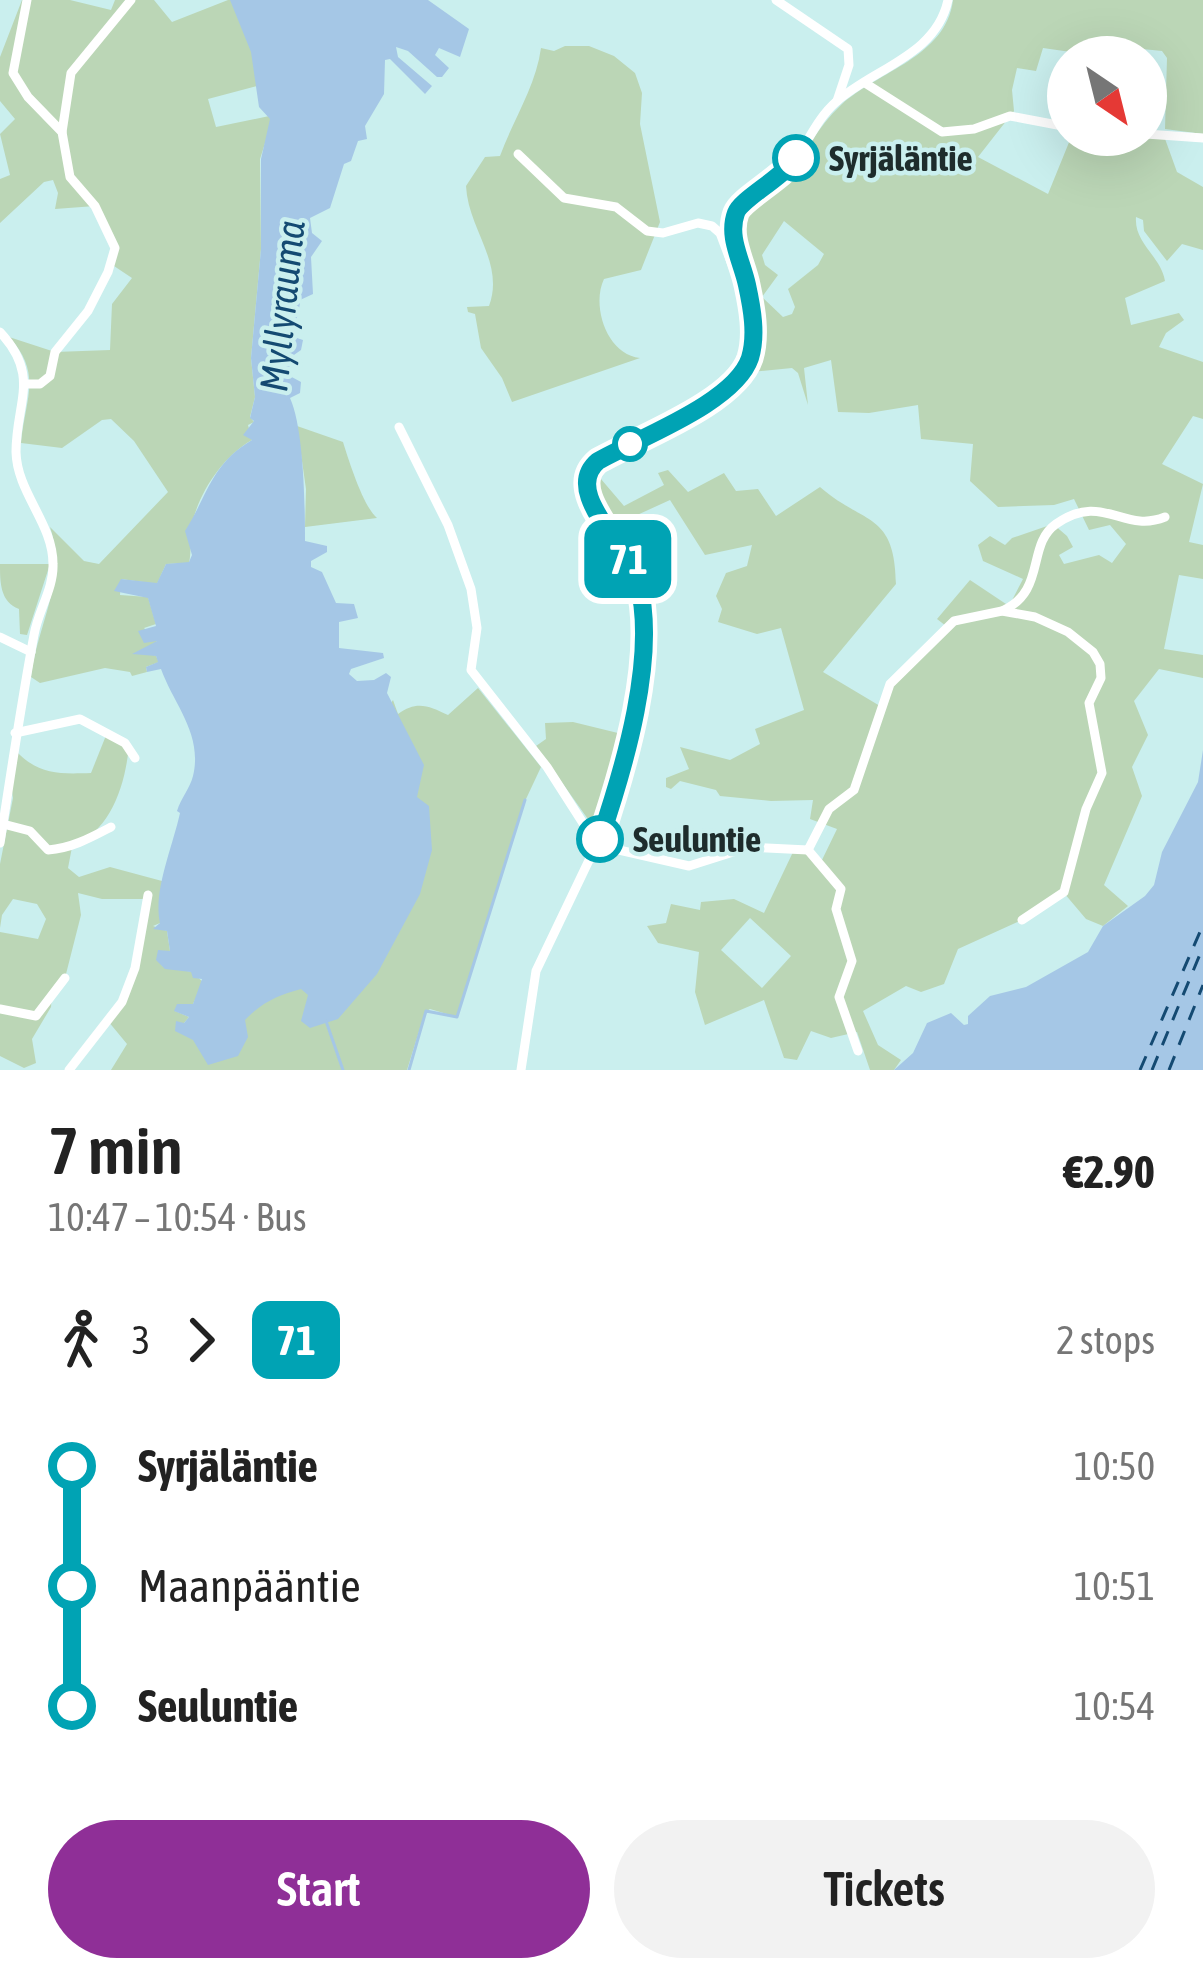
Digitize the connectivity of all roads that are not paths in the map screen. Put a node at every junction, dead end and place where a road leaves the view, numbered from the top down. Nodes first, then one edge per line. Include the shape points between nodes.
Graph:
1 (27, 0) edge
2 (131, 0) edge
3 (776, 0) edge
4 (948, 0) edge
5 (865, 83) junction
6 (837, 100) junction
7 (1047, 123) edge
8 (62, 132) junction
9 (1167, 135) edge
10 (1203, 138) edge
11 (518, 154) dead end
12 (744, 274) junction
13 (0, 332) edge
14 (26, 384) junction
15 (399, 427) dead end
16 (1165, 517) dead end
17 (1002, 610) junction
18 (0, 637) edge
19 (31, 652) junction
20 (15, 734) junction
21 (135, 758) dead end
22 (3, 824) junction
23 (111, 826) dead end
24 (0, 843) edge
25 (597, 845) junction
26 (808, 850) junction
27 (148, 896) dead end
28 (1022, 920) dead end
29 (64, 978) dead end
30 (0, 1009) edge
31 (858, 1051) dead end
32 (69, 1070) edge
33 (521, 1070) edge

1 - 8 street via 13,74
2 - 8 street via 71,73
3 - 6 street via 848,49
4 - 5 street via 923,44
5 - 6 street
5 - 7 street via 943,132 1010,116
6 - 12 street via 779,178 736,210
8 - 14 street via 70,178 115,248 50,376
9 - 10 street
11 - 12 street via 564,198 616,207 646,231 712,226 732,268
12 - 25 street via 753,340 739,379 598,461 585,479 589,500 635,574 644,618 636,699
13 - 14 street
14 - 19 street via 18,464 53,564
15 - 25 street via 470,589 477,628 471,670
16 - 17 street via 1141,524 1098,510 1054,526 1031,585
17 - 26 street via 954,621 890,684 854,790 830,809
17 - 28 street via 1068,632 1094,652 1102,672 1089,703 1102,773 1066,886
18 - 19 street
19 - 20 street
20 - 21 street via 80,719 125,743
20 - 22 street
22 - 23 street via 30,831 53,850
22 - 24 street
25 - 26 street via 689,866 749,847
25 - 33 street via 536,971
26 - 31 street via 841,889 836,908 852,961 838,997
27 - 32 street via 122,1002
29 - 30 street via 36,1016

